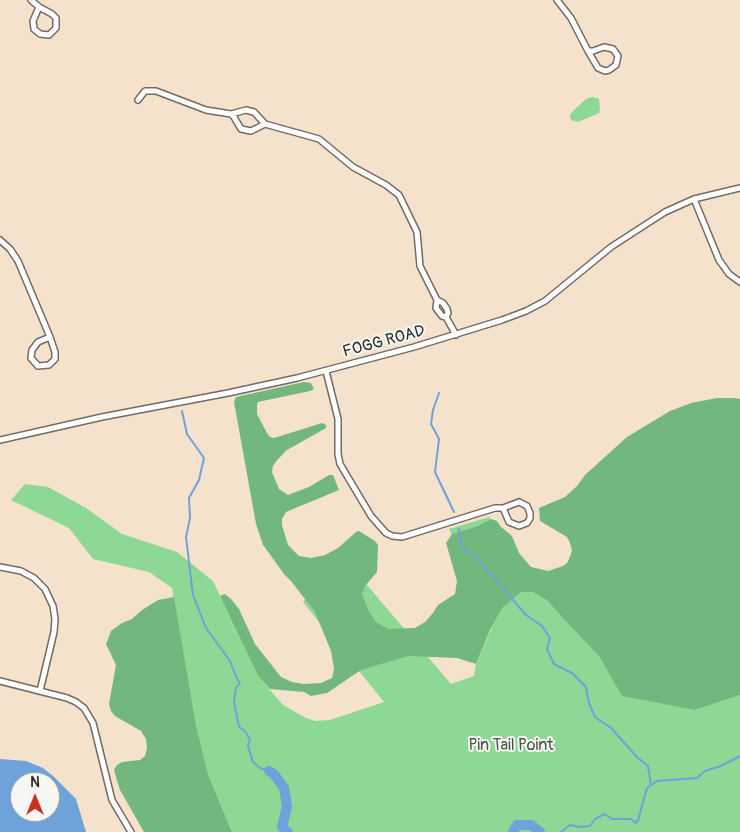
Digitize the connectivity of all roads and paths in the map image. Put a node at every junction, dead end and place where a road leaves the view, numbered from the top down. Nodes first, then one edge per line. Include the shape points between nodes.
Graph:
1 (31, 0) edge
2 (557, 0) edge
3 (39, 7) junction
4 (588, 50) junction
5 (138, 100) dead end
6 (231, 114) junction
7 (264, 124) junction
8 (740, 188) edge
9 (694, 199) junction
10 (0, 240) edge
11 (740, 282) edge
12 (456, 335) junction
13 (50, 337) junction
14 (326, 371) junction
15 (0, 440) edge
16 (504, 508) junction
17 (0, 567) edge
18 (0, 681) edge
19 (40, 691) junction
20 (131, 832) edge

1 - 3 street
2 - 4 street via 572,18
3 - 3 street via 33,21 34,29 49,35 56,28 56,18
4 - 4 street via 602,70 611,70 617,63 617,54 611,48
5 - 6 street via 144,92 156,91 206,110
6 - 7 street via 249,110
6 - 7 street via 240,128 246,131
7 - 12 street via 319,139 353,167 399,195 417,232 420,266 436,300 436,308 446,317
8 - 9 street, FOGG ROAD
9 - 11 street via 719,260
9 - 12 street, FOGG ROAD via 665,212 634,232 535,307
10 - 13 street via 18,261
12 - 14 street, FOGG ROAD
13 - 13 street via 55,358 49,365 38,366 31,358 32,350 38,342
14 - 15 street, FOGG ROAD
14 - 16 street via 338,419 340,464 386,533 407,536
16 - 16 street via 514,525 524,524 530,518 530,510 524,503
17 - 19 street via 21,571 34,578 53,606 54,632
18 - 19 street
19 - 20 street via 76,702 88,713 110,794

